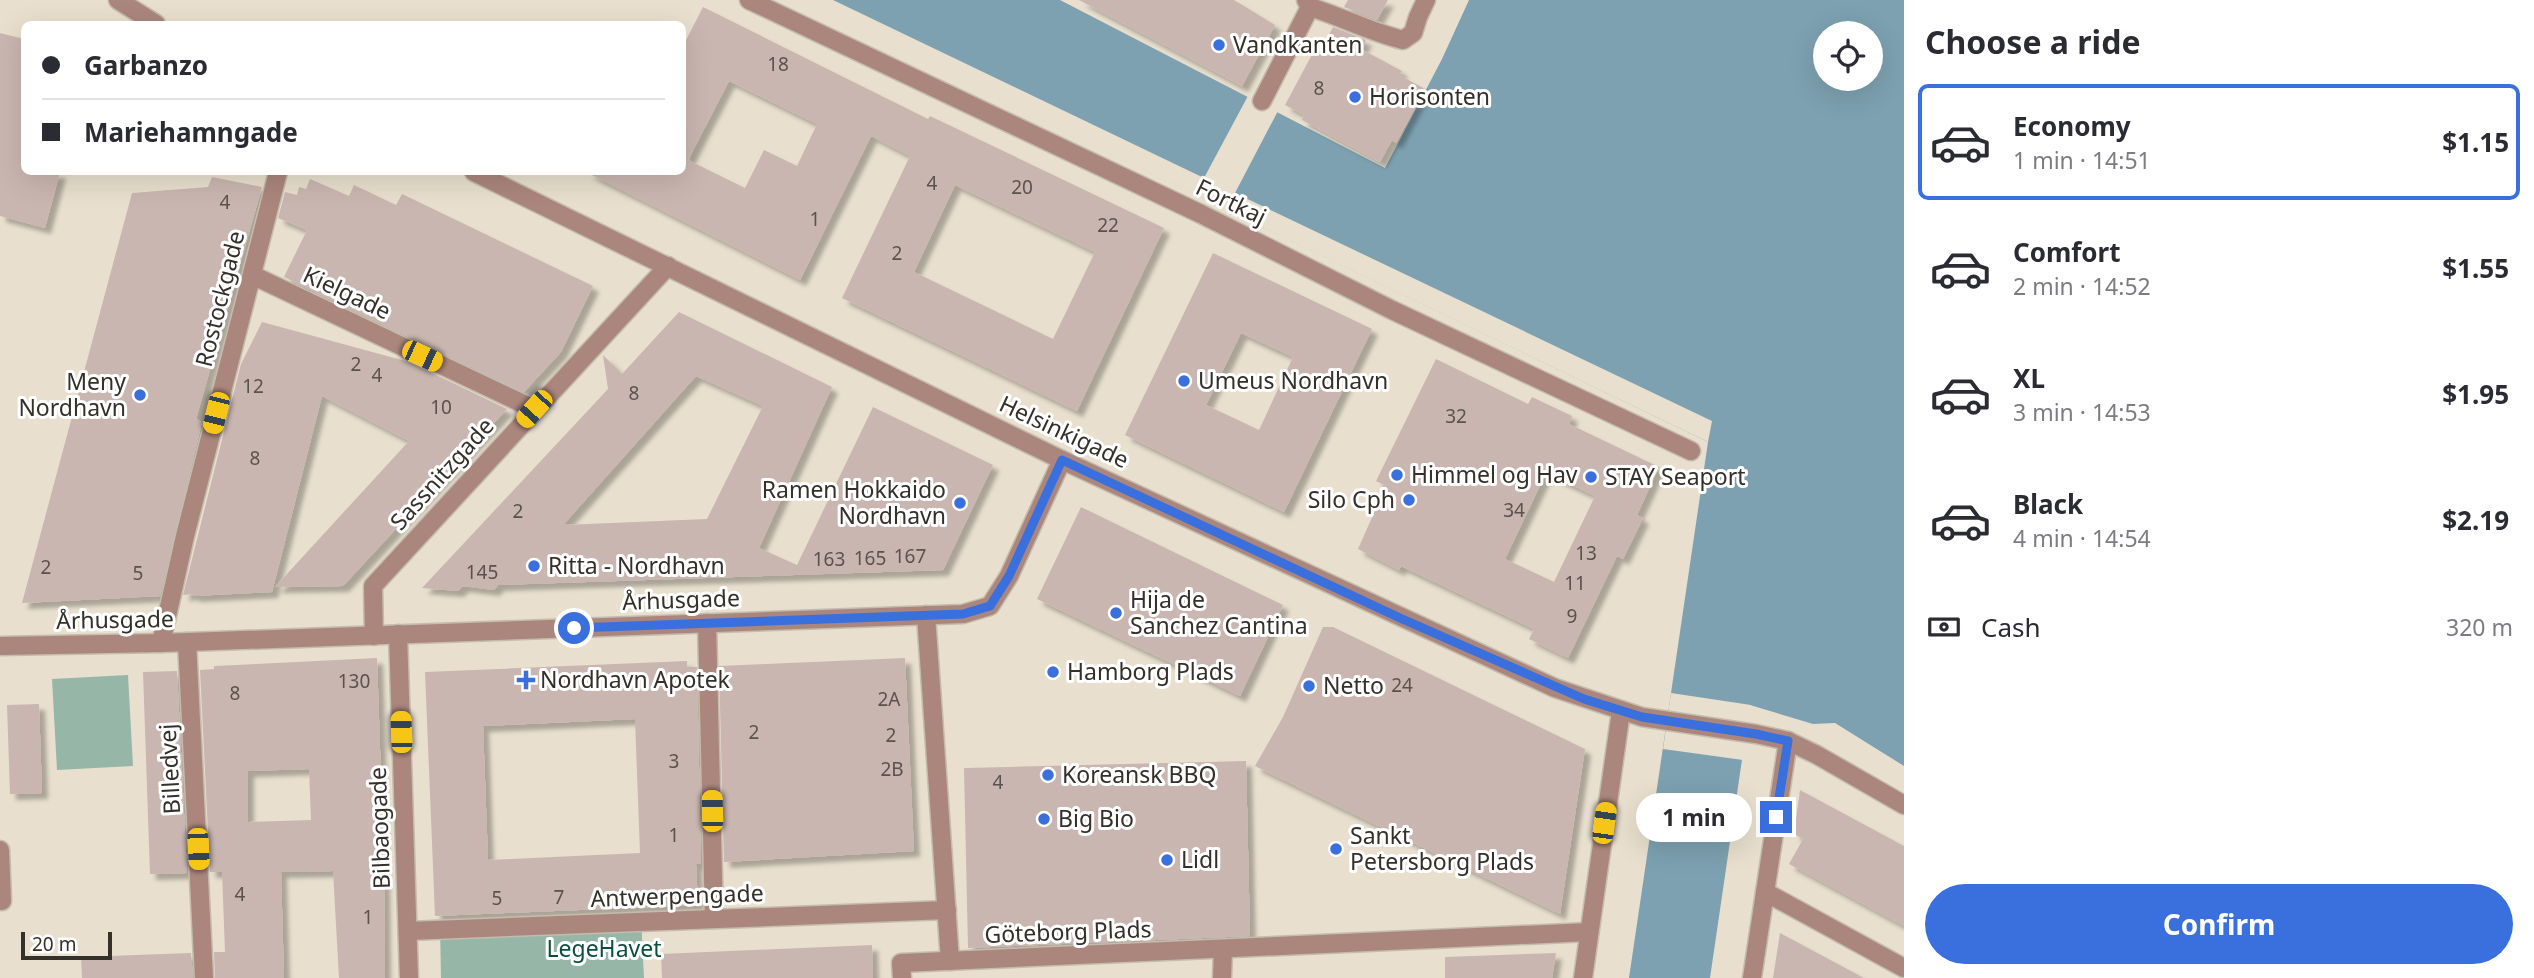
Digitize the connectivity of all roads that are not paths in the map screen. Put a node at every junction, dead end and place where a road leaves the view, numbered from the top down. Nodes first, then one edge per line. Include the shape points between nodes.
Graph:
1 (118, 0) edge
2 (749, 0) edge
3 (1426, 0) edge
4 (1308, 4) edge
5 (151, 21) edge
6 (1262, 101) dead end
7 (277, 175) edge
8 (480, 175) edge
9 (668, 266) junction
10 (252, 275) junction
11 (534, 409) junction
12 (1690, 451) dead end
13 (1062, 460) junction
14 (926, 615) junction
15 (707, 623) junction
16 (398, 635) junction
17 (374, 636) junction
18 (187, 642) junction
19 (161, 643) junction
20 (0, 646) edge
21 (1621, 711) junction
22 (1788, 741) junction
23 (1904, 805) edge
24 (0, 850) edge
25 (1765, 892) junction
26 (2, 901) dead end
27 (947, 910) junction
28 (714, 919) junction
29 (408, 931) junction
30 (1589, 932) junction
31 (1223, 949) junction
32 (950, 961) junction
33 (1904, 968) edge
34 (204, 978) edge
35 (409, 978) edge
36 (902, 978) edge
37 (1222, 978) edge
38 (1583, 978) edge
39 (1752, 978) edge

1 - 5 street
2 - 12 street, Fortkaj
3 - 4 street via 1413,33 1403,40 1374,33
4 - 6 street
7 - 10 street, Rostockgade
8 - 9 street, Helsinkigade
9 - 11 street, Sassnitzgade
9 - 13 street, Helsinkigade
10 - 11 street, Kielgade
10 - 19 street, Rostockgade
11 - 17 street, Sassnitzgade via 373,586
13 - 14 street, Århusgade via 1009,576 990,606 963,614
13 - 21 street, Helsinkigade via 1555,688
14 - 15 street, Århusgade
14 - 27 street
15 - 16 street, Århusgade
15 - 28 street
16 - 17 street, Århusgade
16 - 29 street, Bilbaogade
17 - 18 street, Århusgade
18 - 19 street, Århusgade
18 - 34 street, Billedvej
19 - 20 street, Århusgade
21 - 22 street, Helsinkigade
21 - 30 street
22 - 23 street, Helsinkigade
22 - 25 street
24 - 26 street
25 - 33 street
25 - 39 street
27 - 28 street, Antwerpengade
27 - 32 street
28 - 29 street, Antwerpengade
29 - 35 street, Bilbaogade
30 - 31 street
30 - 38 street
31 - 32 street, Göteborg Plads
31 - 37 street
32 - 36 street, Göteborg Plads via 901,963

